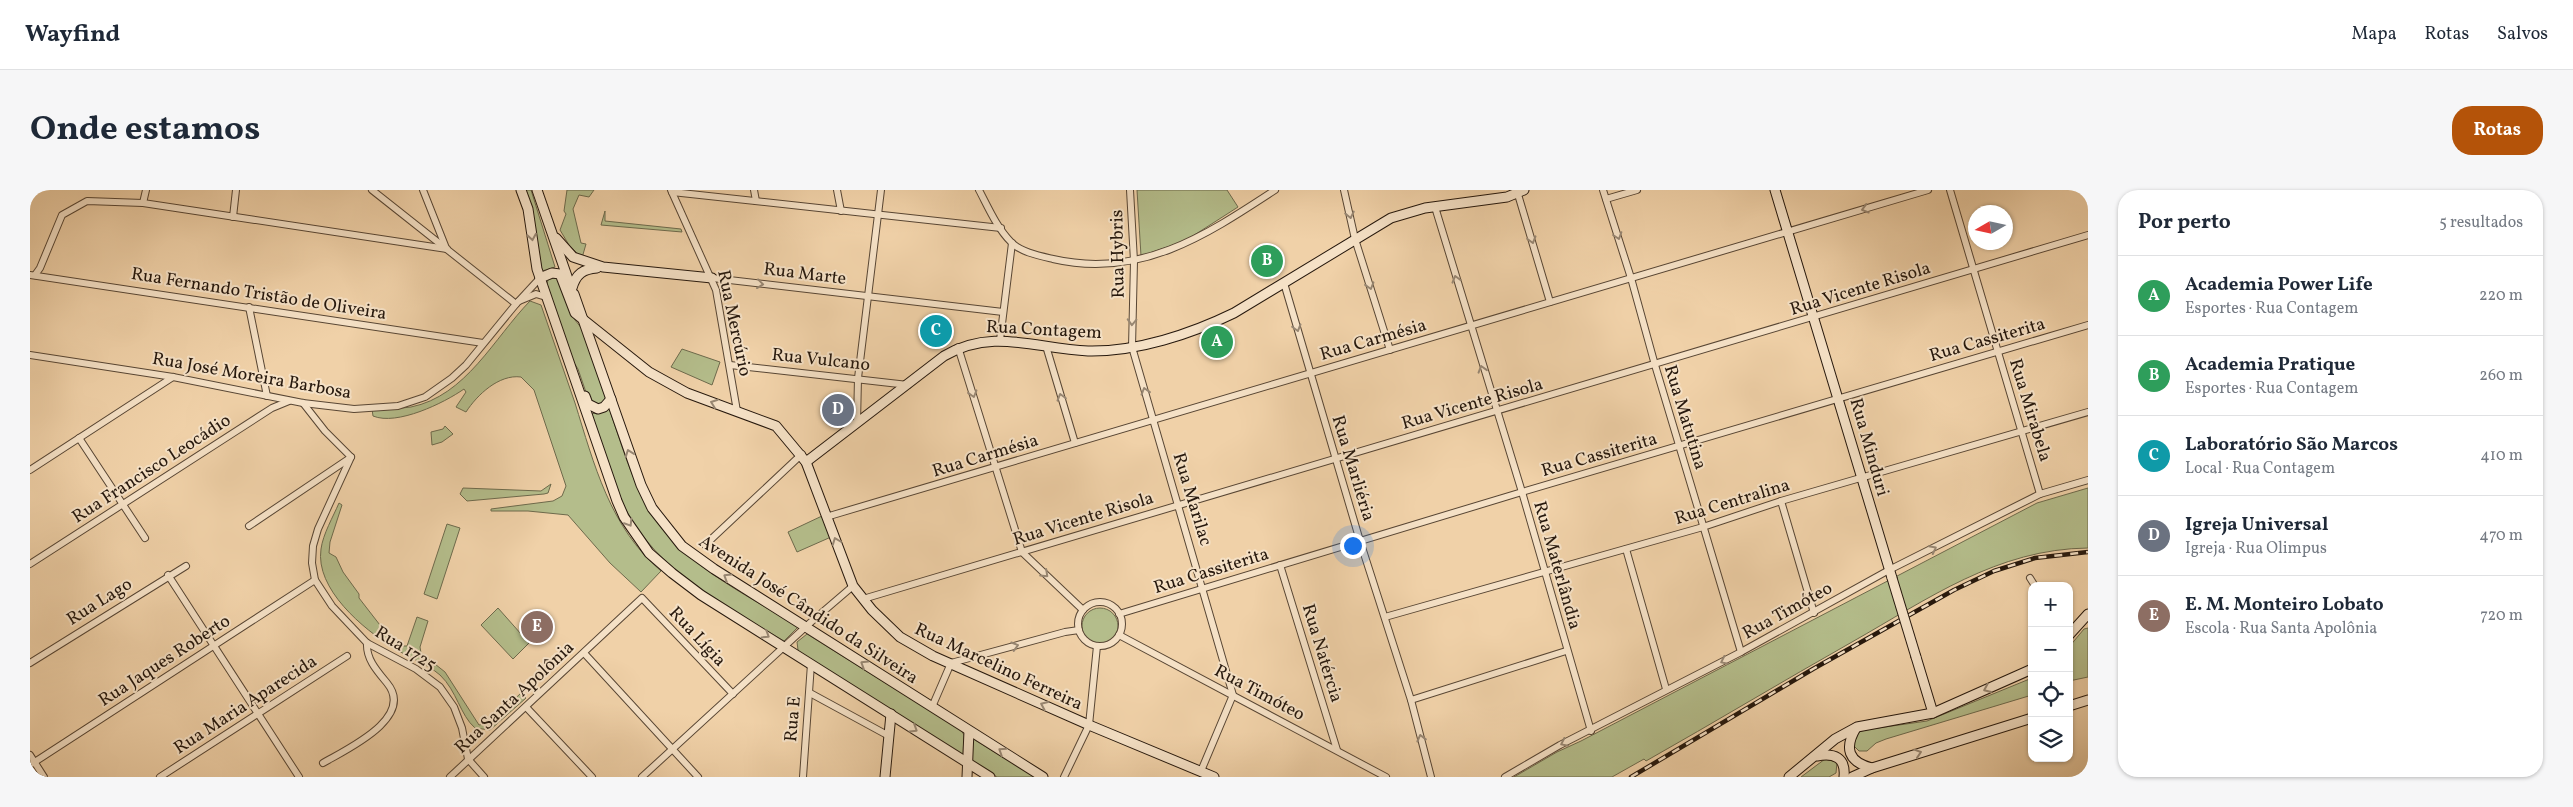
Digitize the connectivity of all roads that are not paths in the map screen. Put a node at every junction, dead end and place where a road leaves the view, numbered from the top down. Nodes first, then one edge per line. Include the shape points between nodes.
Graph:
1 (146, 190) edge
2 (236, 190) edge
3 (372, 190) edge
4 (423, 190) edge
5 (521, 190) edge
6 (537, 190) edge
7 (754, 190) edge
8 (837, 190) edge
9 (881, 190) edge
10 (978, 190) edge
11 (1130, 190) edge
12 (1275, 190) edge
13 (1344, 190) edge
14 (1603, 190) edge
15 (1637, 190) edge
16 (1775, 190) edge
17 (1928, 190) edge
18 (1950, 190) edge
19 (671, 191) edge
20 (1520, 191) edge
21 (1606, 199) junction
22 (756, 201) junction
23 (144, 203) junction
24 (1434, 207) junction
25 (841, 211) junction
26 (878, 216) junction
27 (233, 217) junction
28 (1001, 228) junction
29 (1787, 232) junction
30 (552, 233) junction
31 (2088, 236) edge
32 (1355, 239) junction
33 (1012, 244) junction
34 (447, 250) junction
35 (1134, 261) junction
36 (603, 267) junction
37 (1974, 269) junction
38 (32, 275) edge
39 (540, 278) junction
40 (712, 278) junction
41 (1631, 278) junction
42 (1284, 283) junction
43 (572, 288) junction
44 (546, 297) junction
45 (869, 297) junction
46 (517, 302) junction
47 (1550, 302) junction
48 (249, 306) junction
49 (1004, 312) junction
50 (1814, 317) junction
51 (586, 322) junction
52 (2088, 325) edge
53 (1469, 326) junction
54 (1000, 340) junction
55 (483, 343) junction
56 (1046, 346) junction
57 (958, 347) junction
58 (1132, 347) junction
59 (1390, 350) junction
60 (1998, 352) junction
61 (30, 355) edge
62 (730, 365) junction
63 (1655, 365) junction
64 (571, 371) junction
65 (1310, 373) junction
66 (173, 377) junction
67 (858, 378) junction
68 (908, 385) junction
69 (267, 396) junction
70 (611, 399) junction
71 (1838, 399) junction
72 (290, 400) junction
73 (303, 403) junction
74 (737, 411) junction
75 (1496, 412) junction
76 (2088, 412) edge
77 (1154, 420) junction
78 (857, 423) junction
79 (2022, 432) junction
80 (78, 438) junction
81 (1075, 443) junction
82 (1679, 447) junction
83 (351, 457) junction
84 (804, 458) junction
85 (1336, 458) junction
86 (996, 468) junction
87 (30, 469) edge
88 (1862, 478) junction
89 (2088, 480) edge
90 (1522, 492) junction
91 (2040, 494) junction
92 (1781, 501) junction
93 (122, 504) junction
94 (1179, 505) junction
95 (826, 517) junction
96 (249, 526) dead end
97 (1703, 527) junction
98 (144, 538) dead end
99 (1360, 540) junction
100 (705, 545) dead end
101 (1626, 549) junction
102 (1022, 552) junction
103 (30, 564) edge
104 (1280, 565) junction
105 (186, 566) dead end
106 (1543, 571) junction
107 (1890, 574) junction
108 (168, 575) junction
109 (2030, 578) dead end
110 (315, 580) junction
111 (2032, 582) edge
112 (853, 586) junction
113 (1204, 588) junction
114 (642, 598) joint
115 (863, 599) junction
116 (1083, 610) junction
117 (1814, 612) junction
118 (1119, 614) junction
119 (2088, 614) edge
120 (1385, 617) junction
121 (2088, 623) edge
122 (805, 627) junction
123 (1079, 630) junction
124 (2073, 631) edge
125 (2073, 631) edge
126 (1119, 635) junction
127 (367, 643) junction
128 (214, 645) junction
129 (1097, 646) junction
130 (784, 647) junction
131 (1566, 651) junction
132 (1741, 652) junction
133 (584, 653) junction
134 (348, 656) dead end
135 (30, 662) edge
136 (951, 663) junction
137 (811, 664) junction
138 (2028, 671) edge
139 (1666, 690) junction
140 (810, 693) junction
141 (733, 694) junction
142 (1233, 695) junction
143 (1411, 700) junction
144 (2088, 700) edge
145 (2073, 705) edge
146 (526, 707) junction
147 (932, 707) junction
148 (259, 713) junction
149 (1933, 713) junction
150 (891, 714) junction
151 (2028, 719) edge
152 (1089, 725) junction
153 (1857, 727) junction
154 (969, 731) junction
155 (1591, 731) junction
156 (889, 736) junction
157 (672, 749) junction
158 (1338, 750) junction
159 (30, 755) edge
160 (1817, 756) junction
161 (468, 759) junction
162 (967, 762) junction
163 (324, 763) dead end
164 (32, 764) edge
165 (1872, 768) junction
166 (1201, 772) junction
167 (44, 777) edge
168 (160, 777) edge
169 (298, 777) edge
170 (450, 777) edge
171 (484, 777) edge
172 (592, 777) edge
173 (642, 777) edge
174 (698, 777) edge
175 (803, 777) edge
176 (885, 777) edge
177 (967, 777) edge
178 (990, 777) edge
179 (1043, 777) edge
180 (1064, 777) edge
181 (1214, 777) edge
182 (1386, 777) edge
183 (1431, 777) edge
184 (1505, 777) edge
185 (1789, 777) edge
186 (1844, 777) edge
187 (1852, 777) edge

1 - 23 street
2 - 27 street
3 - 34 street
4 - 34 street
5 -> 39 street via 528,209
6 - 30 street, Avenida José Cândido da Silveira
7 - 22 street
8 - 25 street
9 - 26 street
10 - 28 street
11 - 35 street, Rua Hybris
12 - 35 street via 1189,242
13 -> 32 street
14 - 21 street, Rua Matutina
15 - 21 street
16 - 29 street, Rua Minduri
17 -> 29 street, Rua Carmésia
18 - 37 street, Rua Mirabela
19 - 22 street
19 - 40 street, Rua Mercúrio
20 - 24 street, Rua Contagem via 1506,198
20 -> 47 street
21 -> 41 street, Rua Matutina
22 - 25 street
23 - 27 street
23 - 38 street via 87,200 62,215 40,268
24 - 32 street, Rua Contagem via 1397,216
53 -> 24 street, Rua Materlândia
25 - 26 street
26 - 28 street
26 - 45 street
27 - 34 street
28 - 33 street
29 - 41 street, Rua Carmésia
29 - 50 street, Rua Minduri
30 - 36 street, Rua Marte via 573,257
30 - 43 street, Avenida José Cândido da Silveira
31 - 37 street, Rua Vicente Risola
32 - 42 street, Rua Contagem
32 -> 59 street
33 - 35 street via 1030,253 1064,261 1108,264
33 - 49 street
34 - 46 street
35 -> 58 street, Rua Hybris
36 - 40 street, Rua Marte via 650,277
36 - 43 street, Rua Marte via 582,271
37 - 50 street, Rua Vicente Risola
37 - 60 street, Rua Mirabela
38 - 48 street, Rua Fernando Tristão de Oliveira
39 - 44 street
39 - 46 street, Rua José Moreira Barbosa
39 - 51 street via 552,273 560,274 575,312
40 -> 45 street, Rua Marte
40 - 62 street, Rua Mercúrio
41 - 47 street, Rua Carmésia
41 - 63 street, Rua Matutina
42 - 58 street, Rua Contagem via 1214,322
42 -> 65 street, Rua Marliéria
43 - 51 street, Avenida José Cândido da Silveira
44 - 46 street via 536,294
44 - 64 street
45 - 49 street, Rua Marte
45 - 67 street
46 - 55 street, Rua José Moreira Barbosa
47 - 53 street, Rua Carmésia
48 - 55 street, Rua Fernando Tristão de Oliveira
48 - 69 street
49 - 54 street
50 - 63 street, Rua Vicente Risola
50 - 71 street, Rua Minduri
51 - 70 street, Avenida José Cândido da Silveira
74 -> 51 street, Rua Marcelino Ferreira via 687,393 649,372
52 - 60 street, Rua Cassiterita
53 - 59 street, Rua Carmésia
75 -> 53 street, Rua Materlândia
54 - 56 street, Rua Contagem
54 - 57 street, Rua Contagem
55 - 73 street, Rua José Moreira Barbosa via 466,366 425,397 398,406 354,409
56 - 58 street, Rua Contagem via 1089,351
81 -> 56 street
57 - 68 street, Rua Contagem
57 -> 86 street
77 -> 58 street, Rua Marilac
59 - 65 street, Rua Carmésia
60 - 71 street, Rua Cassiterita
60 - 79 street, Rua Mirabela
61 - 66 street, Rua José Moreira Barbosa
62 - 67 street, Rua Vulcano
62 - 74 street, Rua Mercúrio
63 - 75 street, Rua Vicente Risola
63 - 82 street, Rua Matutina
64 - 70 street via 577,374 593,409 604,408
64 -> 130 street via 617,501 649,553 684,583
65 - 77 street, Rua Carmésia
65 - 85 street, Rua Marliéria
66 - 69 street, Rua José Moreira Barbosa
66 - 80 street
67 - 68 street, Rua Vulcano
67 - 78 street
68 - 78 street, Rua Contagem
69 - 72 street, Rua José Moreira Barbosa
122 -> 70 street, Avenida José Cândido da Silveira via 698,558 666,529 640,485
71 - 82 street, Rua Cassiterita
71 - 88 street, Rua Minduri
72 - 73 street, Rua José Moreira Barbosa
72 - 93 street, Rua Francisco Leocádio via 272,408
73 - 83 street
74 - 84 street, Rua Marcelino Ferreira via 776,426
75 - 85 street, Rua Vicente Risola
75 - 90 street, Rua Materlândia
76 - 79 street, Rua Centralina
77 - 81 street, Rua Carmésia
77 - 94 street, Rua Marilac
78 - 84 street, Rua Contagem
79 - 88 street, Rua Centralina
79 - 91 street, Rua Mirabela
80 - 87 street
80 - 93 street
81 - 86 street, Rua Carmésia
82 - 90 street, Rua Cassiterita
82 - 97 street, Rua Matutina
83 - 96 street
83 - 110 street, Rua 1725 via 316,538 312,563
84 - 95 street, Rua Marcelino Ferreira
84 - 100 street
85 - 94 street, Rua Vicente Risola
85 - 99 street, Rua Marliéria
86 - 95 street, Rua Carmésia
86 - 102 street
88 - 92 street, Rua Centralina
88 - 107 street, Rua Minduri
89 - 91 street, Rua Timóteo
90 - 99 street, Rua Cassiterita
90 - 106 street, Rua Materlândia
107 -> 91 street, Rua Timóteo
92 - 97 street, Rua Centralina
92 - 117 street
93 - 98 street
93 - 103 street, Rua Francisco Leocádio
94 - 102 street, Rua Vicente Risola
94 - 113 street, Rua Marilac
112 -> 95 street, Rua Marcelino Ferreira
97 - 101 street, Rua Centralina
97 - 132 street, Rua Matutina
99 - 104 street, Rua Cassiterita
99 - 120 street, Rua Marliéria
101 - 106 street, Rua Centralina
101 - 139 street
102 - 115 street, Rua Vicente Risola
102 -> 116 street
104 - 113 street, Rua Cassiterita
104 - 158 street, Rua Natércia
105 - 108 street, Rua Lago
106 - 120 street, Rua Centralina
106 - 131 street, Rua Materlândia
107 - 117 street, Rua Timóteo
107 - 149 street, Rua Minduri, bridge
108 - 128 street
108 - 135 street, Rua Lago
109 - 111 street
110 - 127 street, Rua 1725 via 332,606
110 - 128 street, Rua Jaques Roberto
112 - 115 street, Rua Marcelino Ferreira
112 - 122 street
113 - 118 street, Rua Cassiterita
113 - 142 street, Rua Marilac
114 - 133 street, Rua Santa Apolônia
114 - 141 street, Rua Lígia
115 - 136 street, Rua Marcelino Ferreira via 900,638
116 - 118 street via 1093,604 1105,603
116 - 123 street
117 - 132 street, Rua Timóteo
118 - 126 street
119 - 124 street
120 - 143 street, Rua Marliéria
121 - 125 street
122 - 130 street
147 -> 122 street, Avenida José Cândido da Silveira
123 - 129 street via 1086,641
136 -> 123 street
126 - 129 street via 1110,644
126 - 142 street, Rua Timóteo
127 - 161 street, Rua 1725 via 416,669 440,687 454,707
127 - 163 street via 370,660 390,686 392,695 387,720 376,732
128 - 148 street
128 - 164 street, Rua Jaques Roberto
129 - 152 street
130 - 137 street
130 - 141 street
131 - 143 street
131 - 155 street, Rua Materlândia
132 -> 139 street, Rua Timóteo
133 - 146 street, Rua Santa Apolônia
133 - 157 street
134 - 148 street, Rua Maria Aparecida
136 - 147 street
152 -> 136 street, Rua Marcelino Ferreira
137 - 140 street, Rua E
137 - 150 street
138 -> 149 street
139 - 155 street, Rua Timóteo
140 - 156 street
140 - 175 street, Rua E
141 - 157 street
142 - 158 street, Rua Timóteo
142 - 166 street
183 -> 143 street, Rua Marliéria
144 - 145 street
146 - 161 street, Rua Santa Apolônia
146 - 172 street
147 - 154 street, Avenida José Cândido da Silveira
148 - 168 street, Rua Maria Aparecida
148 - 169 street
149 - 153 street
150 - 156 street
150 -> 162 street
165 -> 151 street
152 - 166 street, Rua Marcelino Ferreira
152 - 180 street
153 - 160 street via 1835,739
153 - 165 street via 1849,742 1851,755 1863,766
154 - 162 street
179 -> 154 street, Avenida José Cândido da Silveira
155 -> 184 street, Rua Timóteo
156 - 176 street
157 - 173 street
157 - 174 street
158 - 182 street, Rua Timóteo
159 - 164 street
160 - 185 street
160 - 186 street via 1834,755 1842,760
161 - 170 street, Rua Santa Apolônia
161 - 171 street
162 - 177 street
162 - 178 street
164 - 167 street
165 - 187 street
166 - 181 street, Rua Marcelino Ferreira

